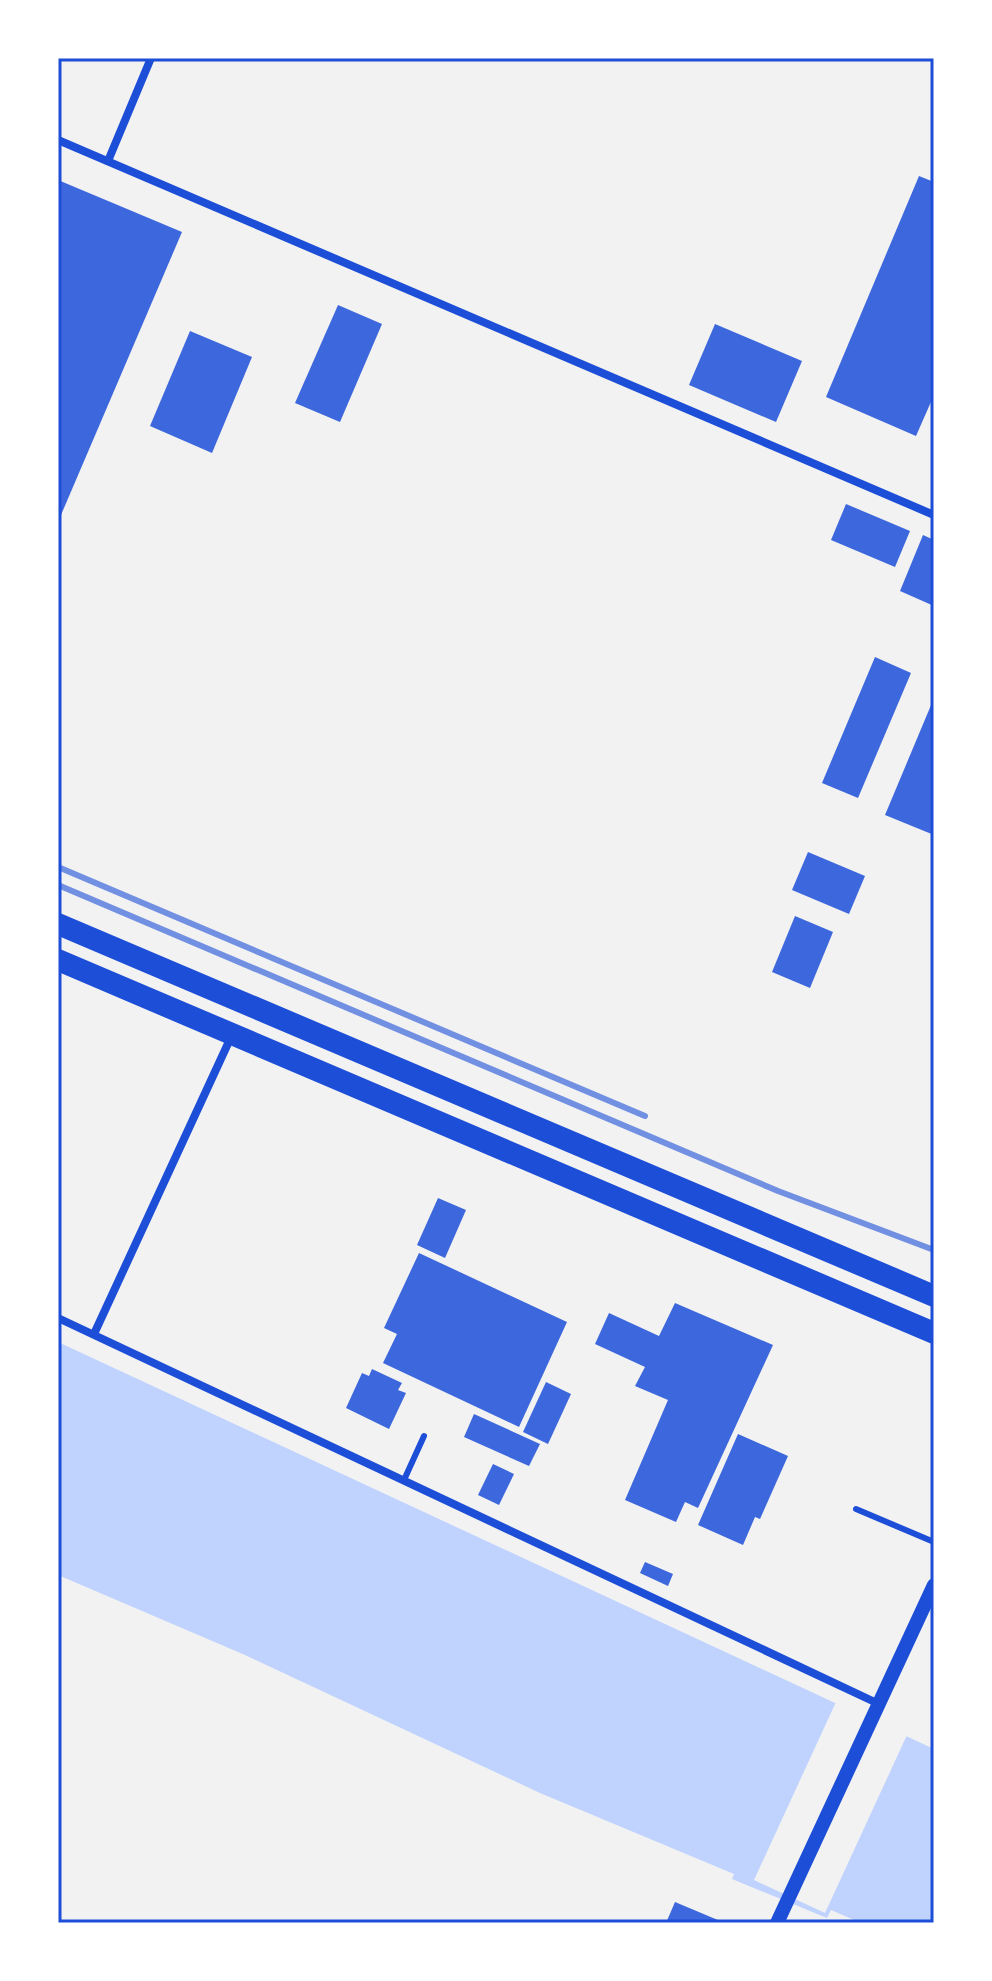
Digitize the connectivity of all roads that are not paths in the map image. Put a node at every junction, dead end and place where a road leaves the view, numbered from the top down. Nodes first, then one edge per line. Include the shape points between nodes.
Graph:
1 (151, 58) edge
2 (58, 140) edge
3 (108, 161) junction
4 (934, 515) edge
5 (58, 924) edge
6 (58, 960) edge
7 (232, 1035) junction
8 (934, 1296) edge
9 (58, 1318) edge
10 (934, 1333) edge
11 (94, 1334) junction
12 (424, 1436) dead end
13 (404, 1480) junction
14 (856, 1509) dead end
15 (934, 1542) edge
16 (934, 1585) edge
17 (879, 1704) junction
18 (777, 1923) edge

1 - 3 street
2 - 3 street
3 - 4 street
5 - 8 highway
6 - 7 highway
7 - 10 highway
7 - 11 street
9 - 11 street
11 - 13 street
12 - 13 lane
13 - 17 street
14 - 15 lane
16 - 17 street
17 - 18 street

